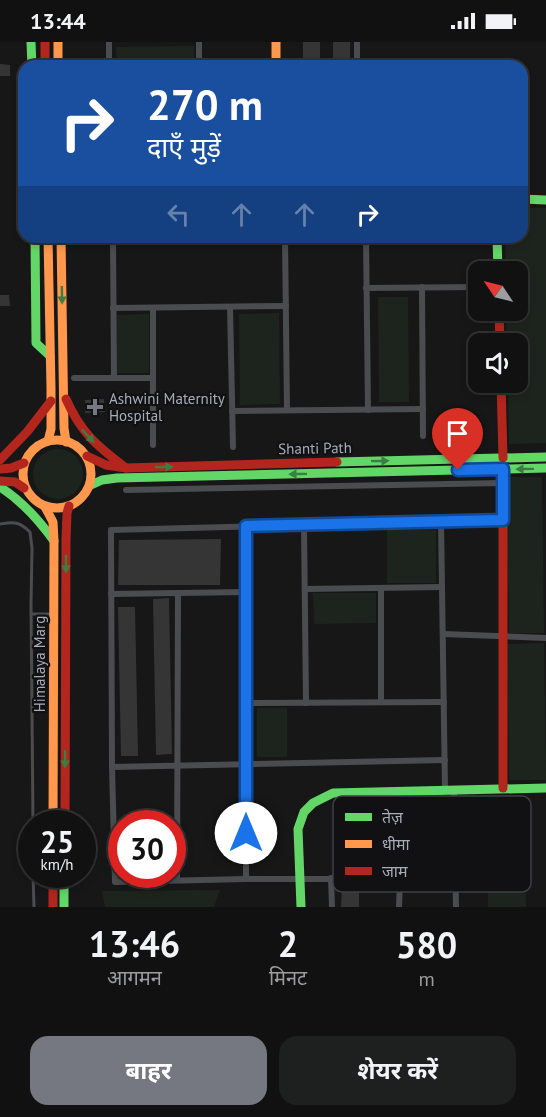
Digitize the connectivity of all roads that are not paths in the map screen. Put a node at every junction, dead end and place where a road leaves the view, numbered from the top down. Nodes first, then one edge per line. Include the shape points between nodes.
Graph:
1 (31, 42) edge
2 (45, 42) edge
3 (58, 42) edge
4 (109, 42) edge
5 (199, 42) edge
6 (276, 42) edge
7 (357, 42) edge
8 (32, 60) edge
9 (45, 60) edge
10 (58, 60) edge
11 (109, 60) edge
12 (199, 60) edge
13 (276, 60) edge
14 (357, 60) edge
15 (528, 199) edge
16 (546, 200) edge
17 (35, 243) edge
18 (48, 243) edge
19 (61, 243) edge
20 (112, 243) edge
21 (285, 243) edge
22 (366, 243) edge
23 (497, 243) edge
24 (498, 261) edge
25 (422, 287) junction
26 (468, 287) edge
27 (366, 288) junction
28 (286, 306) junction
29 (230, 307) junction
30 (113, 308) junction
31 (153, 308) junction
32 (50, 356) junction
33 (74, 378) dead end
34 (114, 378) junction
35 (153, 378) junction
36 (501, 393) edge
37 (63, 394) junction
38 (51, 401) junction
39 (287, 410) junction
40 (423, 410) junction
41 (232, 411) junction
42 (368, 411) junction
43 (423, 436) dead end
44 (48, 441) junction
45 (66, 442) junction
46 (153, 445) dead end
47 (233, 447) dead end
48 (87, 456) junction
49 (546, 457) edge
50 (503, 458) junction
51 (0, 460) edge
52 (24, 463) junction
53 (126, 468) junction
54 (546, 468) edge
55 (0, 469) edge
56 (503, 469) junction
57 (0, 481) edge
58 (503, 483) junction
59 (91, 485) junction
60 (0, 487) edge
61 (24, 488) junction
62 (126, 490) dead end
63 (69, 506) junction
64 (45, 507) junction
65 (503, 520) junction
66 (441, 522) junction
67 (0, 524) edge
68 (304, 525) junction
69 (246, 526) junction
70 (54, 541) junction
71 (442, 587) junction
72 (381, 588) junction
73 (305, 589) junction
74 (246, 592) junction
75 (178, 593) junction
76 (111, 594) junction
77 (31, 614) junction
78 (54, 614) junction
79 (443, 634) junction
80 (504, 636) junction
81 (546, 638) edge
82 (381, 702) junction
83 (444, 702) junction
84 (246, 703) junction
85 (306, 703) junction
86 (445, 760) junction
87 (246, 765) junction
88 (177, 766) junction
89 (112, 768) junction
90 (503, 788) junction
91 (546, 788) edge
92 (450, 790) junction
93 (450, 796) edge
94 (33, 810) edge
95 (53, 810) edge
96 (65, 810) edge
97 (113, 810) edge
98 (177, 810) edge
99 (331, 878) joint
100 (246, 879) junction
101 (300, 879) junction
102 (186, 880) edge
103 (33, 888) edge
104 (53, 888) edge
105 (64, 888) edge
106 (456, 892) edge
107 (34, 907) edge
108 (53, 907) edge
109 (64, 907) edge
110 (301, 907) edge
111 (332, 907) edge
112 (456, 907) edge

1 - 8 main road
2 - 9 main road
3 - 10 main road
4 - 11 street
5 - 12 street
6 - 13 main road
7 - 14 street
15 - 16 main road
17 - 32 main road via 33,343
18 - 32 main road
19 -> 37 main road
20 - 30 street
21 - 28 street
22 - 27 street
23 - 24 main road
25 - 26 street
25 - 27 street
25 - 40 street
27 - 42 street
28 - 29 street
28 - 39 street
29 - 31 street
29 - 41 street
30 - 31 street
30 - 34 street
31 - 35 street
32 - 38 main road
33 - 34 street
34 - 35 street
35 - 46 street
36 - 50 main road
37 - 45 main road
37 -> 53 main road via 86,436
38 - 44 main road
38 - 51 main road via 17,446
39 - 41 street
39 - 42 street
40 - 42 street
40 - 43 street
41 - 47 street
44 - 45 main road
44 - 52 main road via 36,446
45 - 48 main road
48 - 53 main road, Shanti Path via 109,467
48 - 59 main road via 93,470
49 - 50 main road, Shanti Path
53 -> 50 main road, Shanti Path
52 - 55 main road
52 - 61 main road
54 -> 56 main road
56 - 58 main road
56 -> 59 main road via 117,478
57 - 61 main road via 15,482
58 - 62 street
58 - 65 main road
59 - 63 main road
60 - 70 main road via 32,513
61 - 64 main road
63 - 64 main road
63 -> 96 main road, Himalaya Marg
64 - 70 main road, Himalaya Marg via 53,522
65 - 66 street
65 - 80 main road
66 - 68 street
66 - 71 street
67 - 77 lane via 14,522 30,532
68 - 69 street
68 - 73 street
69 - 74 street
69 - 76 street via 111,530
70 - 78 main road, Himalaya Marg
71 - 72 street
71 - 79 street
72 - 73 street
72 - 82 street
73 - 85 street
74 - 75 street
74 - 84 street
75 - 76 street
75 - 88 street
76 - 89 street
77 - 78 lane
77 - 94 lane
78 - 95 main road, Himalaya Marg
79 - 80 street
79 - 83 street
80 - 81 street
80 - 90 main road
82 - 83 street
82 - 85 street
83 - 86 street
84 - 85 street
84 - 87 street
86 - 87 street
86 - 92 street
87 - 88 street
87 - 100 street
88 - 89 street
88 - 98 street
89 - 97 street
90 - 91 main road
90 - 92 main road
92 - 93 street
92 - 101 main road via 333,794 313,803 304,812 298,829
99 - 101 street
99 - 111 street
100 - 101 street
100 - 102 street
101 - 110 main road
103 - 107 lane
104 - 108 main road
105 - 109 main road
106 - 112 street

